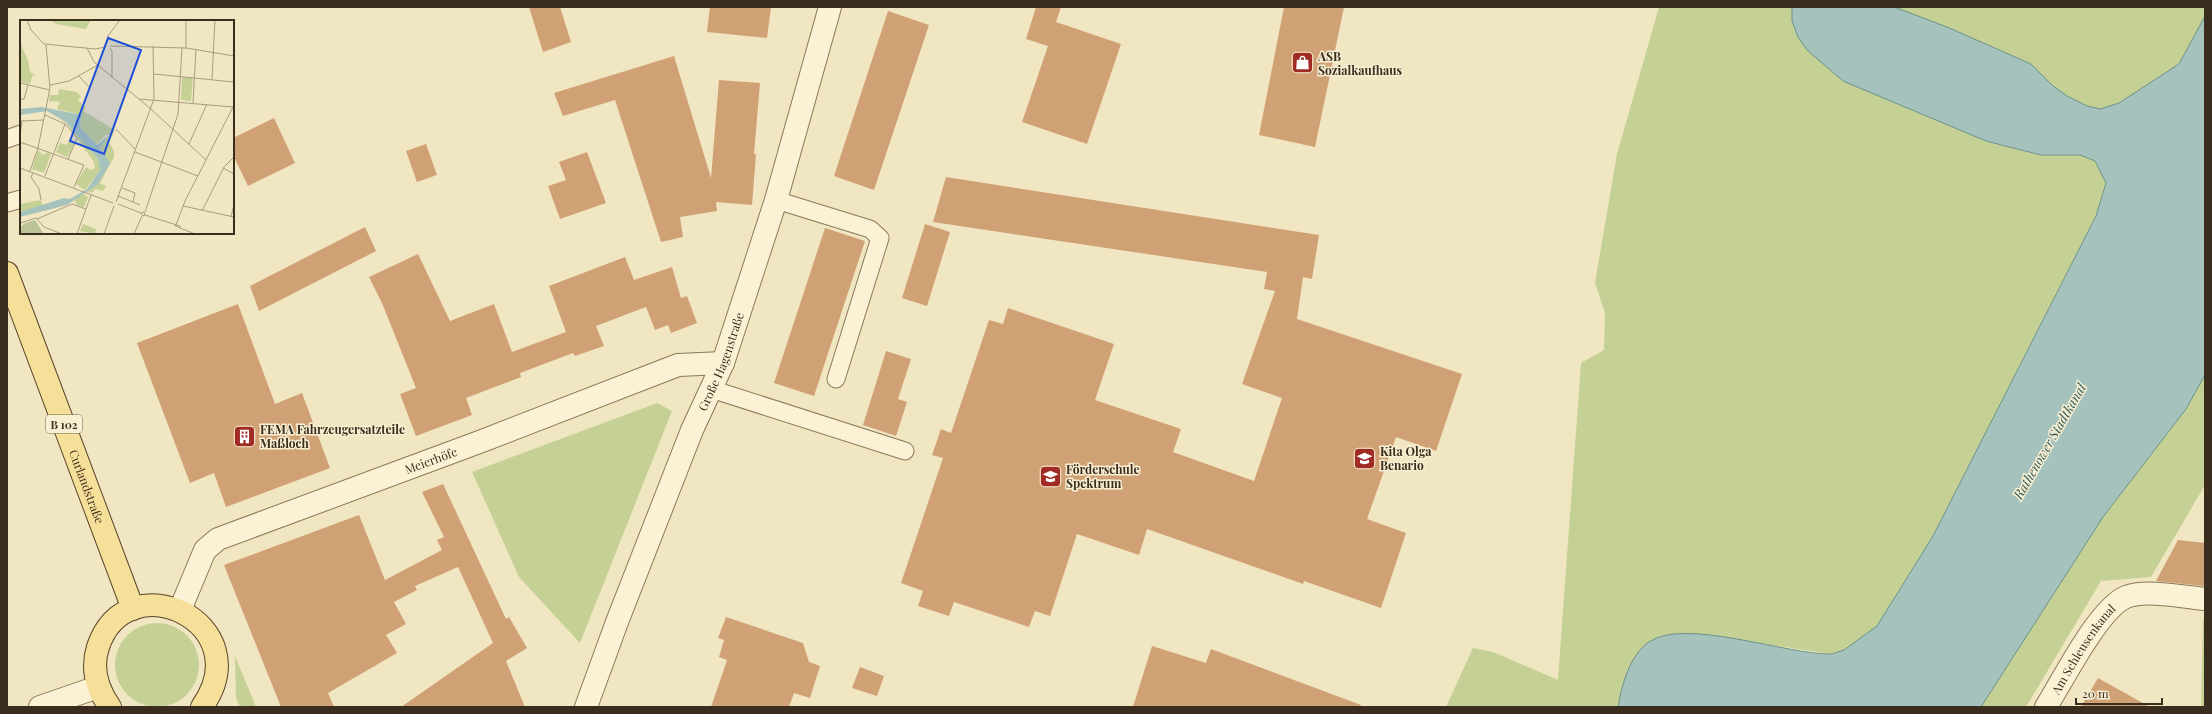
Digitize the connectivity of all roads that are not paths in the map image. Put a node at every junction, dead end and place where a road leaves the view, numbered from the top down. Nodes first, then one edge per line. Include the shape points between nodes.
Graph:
1 (830, 7) edge
2 (20, 134) edge
3 (7, 139) edge
4 (20, 199) edge
5 (776, 200) junction
6 (7, 203) edge
7 (7, 274) edge
8 (723, 363) junction
9 (836, 379) dead end
10 (711, 389) junction
11 (905, 451) dead end
12 (2205, 599) edge
13 (133, 609) junction
14 (180, 610) junction
15 (98, 687) junction
16 (588, 706) edge
17 (40, 707) edge
18 (110, 707) edge
19 (202, 707) edge
20 (2046, 707) edge

1 - 5 street, Große Hagenstraße
2 - 3 lane
4 - 6 lane
5 - 8 street, Große Hagenstraße
5 - 9 lane via 870,229 880,238
7 - 13 main road, Curlandstraße / B 102
8 - 10 street, Große Hagenstraße
8 - 14 street, Meierhöfe via 678,365 482,442 218,539 205,550
10 - 11 lane
10 - 16 street, Große Hagenstraße via 692,430 620,614
12 - 20 street, Am Schleusenkanal via 2152,593 2126,597 2103,615
13 - 14 main road via 160,605
13 - 15 main road via 114,622 100,641 95,664
14 - 19 main road via 199,622 216,653 217,676
15 - 17 street
15 - 18 main road

